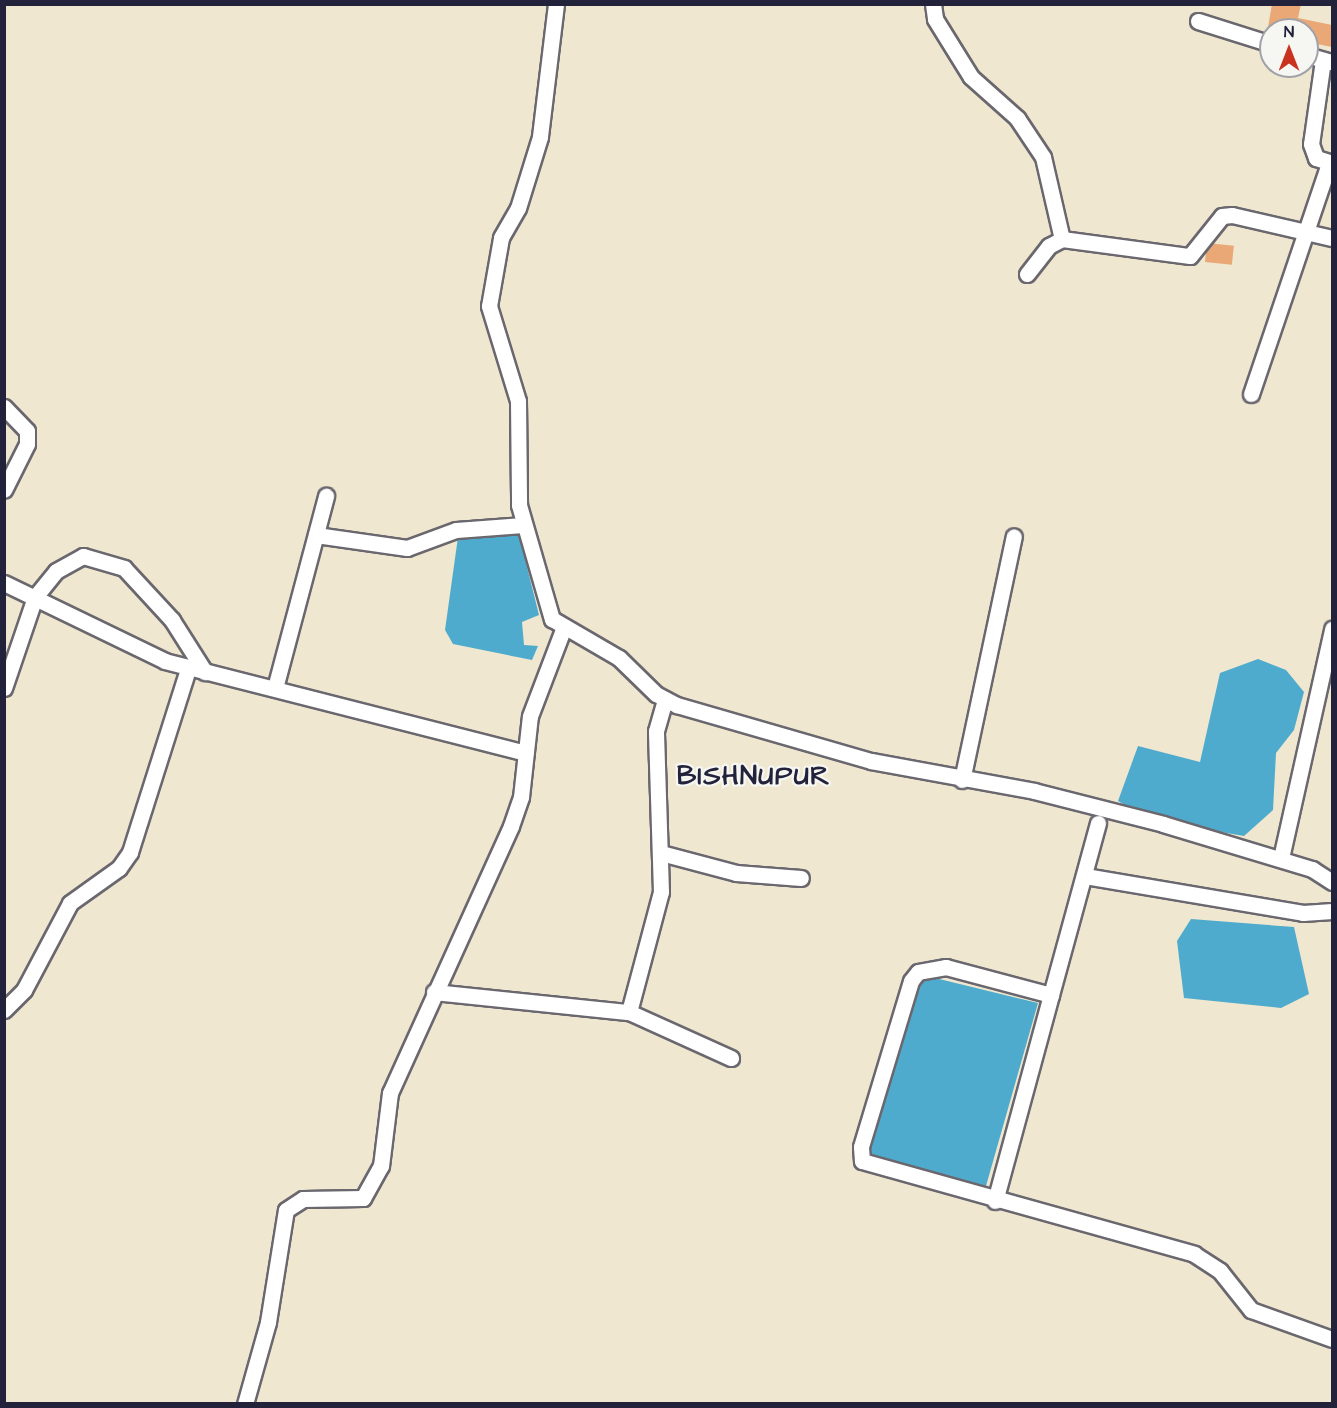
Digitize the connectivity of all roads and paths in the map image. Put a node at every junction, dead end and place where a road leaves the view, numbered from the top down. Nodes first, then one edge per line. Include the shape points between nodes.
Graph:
1 (556, 4) edge
2 (933, 4) edge
3 (1198, 21) dead end
4 (1259, 40) edge
5 (1328, 61) edge
6 (1331, 163) edge
7 (1305, 232) junction
8 (1332, 238) edge
9 (1062, 239) junction
10 (1027, 274) dead end
11 (1251, 394) dead end
12 (4, 406) edge
13 (4, 490) edge
14 (326, 496) dead end
15 (523, 525) junction
16 (316, 535) junction
17 (1014, 536) dead end
18 (4, 583) edge
19 (35, 597) junction
20 (564, 627) junction
21 (1332, 629) edge
22 (188, 669) junction
23 (205, 672) junction
24 (4, 688) edge
25 (274, 688) junction
26 (664, 699) junction
27 (525, 753) junction
28 (962, 780) junction
29 (1098, 822) dead end
30 (661, 854) junction
31 (1281, 858) junction
32 (1085, 876) junction
33 (801, 878) dead end
34 (1332, 882) edge
35 (1332, 911) edge
36 (434, 992) junction
37 (1051, 995) junction
38 (4, 1010) edge
39 (629, 1012) junction
40 (731, 1058) dead end
41 (995, 1201) junction
42 (1332, 1339) edge
43 (245, 1404) edge

1 - 15 street via 540,137 518,208 501,238 489,306 518,401
2 - 9 street via 935,19 971,77 996,96 1035,142
3 - 4 street
5 - 6 street via 1311,144 1316,158
6 - 7 street
7 - 8 street
7 - 9 street via 1244,216 1222,216 1190,256
7 - 11 street
9 - 10 street via 1049,246
12 - 13 street via 27,431 27,444
14 - 16 street
15 - 16 street via 456,530 407,548
15 - 20 street via 547,612
16 - 25 street
17 - 28 street
18 - 19 street
19 - 22 street
19 - 23 street via 70,561 83,556 114,561 171,620
19 - 24 street
20 - 26 street via 619,658
20 - 27 street via 530,716
21 - 31 street
22 - 23 street
22 - 38 street via 130,852 119,868 70,903 24,990
23 - 25 street
25 - 27 street
26 - 28 street via 871,761
26 - 30 street via 657,731 661,764 655,822
27 - 36 street via 521,798 511,826
28 - 31 street via 1034,791
29 - 32 street
30 - 33 street via 736,873
30 - 39 street via 661,892
31 - 34 street
32 - 35 street via 1303,913
32 - 37 street
36 - 39 street
36 - 43 street via 390,1093 381,1166 372,1187 351,1201 303,1199 286,1210 268,1322
37 - 41 street
37 - 41 street via 946,967 918,972 861,1147 862,1161 872,1168
39 - 40 street
41 - 42 street via 1194,1254 1221,1271 1251,1310

